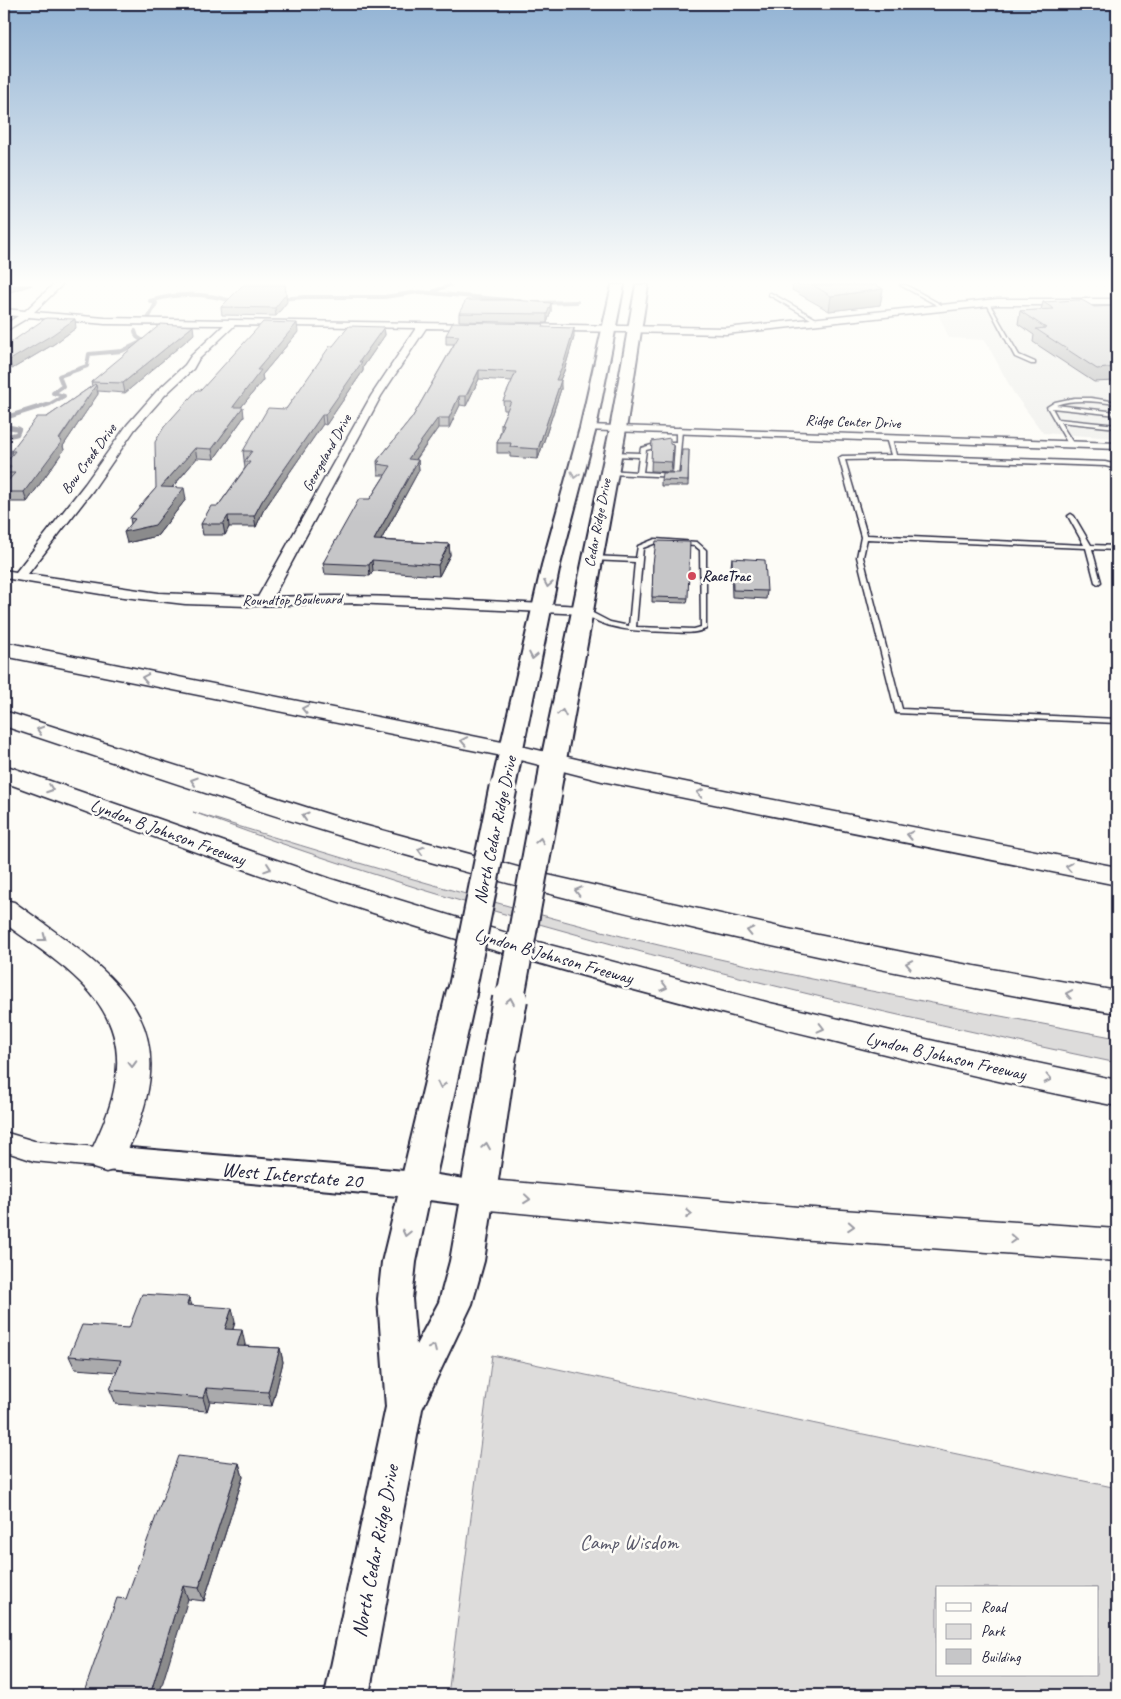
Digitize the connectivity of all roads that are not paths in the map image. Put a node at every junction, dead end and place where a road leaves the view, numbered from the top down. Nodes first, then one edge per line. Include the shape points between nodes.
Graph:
1 (191, 364) edge
2 (397, 364) edge
3 (601, 364) edge
4 (628, 364) edge
5 (1117, 403) edge
6 (1050, 406) junction
7 (1117, 414) edge
8 (1056, 420) junction
9 (1117, 427) edge
10 (588, 428) junction
11 (618, 429) junction
12 (679, 430) junction
13 (889, 438) junction
14 (1070, 443) junction
15 (678, 444) junction
16 (1117, 446) edge
17 (642, 455) junction
18 (894, 457) junction
19 (610, 463) junction
20 (1117, 467) edge
21 (640, 474) junction
22 (1071, 516) dead end
23 (864, 537) junction
24 (1088, 546) junction
25 (1117, 548) edge
26 (591, 558) junction
27 (639, 560) junction
28 (4, 574) edge
29 (19, 577) junction
30 (1098, 582) dead end
31 (264, 600) junction
32 (543, 608) junction
33 (583, 610) junction
34 (632, 629) junction
35 (4, 649) edge
36 (4, 718) edge
37 (1117, 721) edge
38 (512, 751) junction
39 (553, 760) junction
40 (4, 773) edge
41 (1117, 876) edge
42 (4, 909) edge
43 (1117, 1002) edge
44 (1117, 1093) edge
45 (4, 1141) edge
46 (34, 1151) junction
47 (4, 1152) edge
48 (106, 1158) junction
49 (417, 1185) junction
50 (478, 1194) junction
51 (1117, 1245) edge
52 (404, 1407) junction
53 (347, 1695) edge

1 - 29 street, Bow Creek Drive via 130,427 89,487
2 - 31 street, Georgeland Drive via 376,396
3 - 10 main road, North Cedar Ridge Drive
4 - 11 main road, Cedar Ridge Drive
5 - 6 lane via 1060,400
6 - 7 lane
6 - 8 lane
8 - 9 lane
8 - 14 lane
10 - 11 street, Ridge Center Drive
10 -> 32 main road, North Cedar Ridge Drive
11 - 12 street, Ridge Center Drive
11 - 19 main road, Cedar Ridge Drive
12 - 13 street, Ridge Center Drive
12 - 15 lane
13 - 14 street, Ridge Center Drive
13 - 18 lane
14 - 16 street, Ridge Center Drive
15 - 17 lane via 651,446 643,449
15 - 21 lane via 676,476
17 - 19 lane
17 - 21 lane
18 - 20 lane
18 - 23 lane via 842,458
19 - 21 lane
19 - 26 main road, Cedar Ridge Drive
22 - 24 lane
23 - 24 lane
23 - 37 lane via 860,557 899,712
24 - 25 lane
24 - 30 lane
26 - 27 lane
26 - 33 main road, Cedar Ridge Drive
27 - 34 lane
27 - 34 lane via 640,547 656,541 688,542 703,550 704,628 695,631
28 - 29 street, Roundtop Boulevard
29 - 31 street, Roundtop Boulevard via 160,599
31 - 32 street, Roundtop Boulevard via 415,601
32 - 33 street, Roundtop Boulevard
32 -> 38 main road, North Cedar Ridge Drive
33 - 34 lane via 608,623
39 -> 33 main road, Cedar Ridge Drive
38 -> 35 highway
43 -> 36 highway via 997,982 800,942 469,864 240,796
38 - 39 highway
38 -> 49 main road, North Cedar Ridge Drive, bridge via 452,1038
41 -> 39 highway via 738,801
50 -> 39 main road, North Cedar Ridge Drive, bridge
40 -> 44 highway, Lyndon B Johnson Freeway via 272,870 590,968 827,1029
42 -> 48 highway via 102,985 122,1012 131,1042 133,1079 122,1120
45 - 46 street
46 - 47 street
46 - 48 street
48 - 49 street, West Interstate 20
49 - 50 street, West Interstate 20
49 -> 52 street, North Cedar Ridge Drive via 394,1299
50 -> 51 highway via 606,1208
52 -> 50 street, North Cedar Ridge Drive via 455,1304 467,1261
52 - 53 street, North Cedar Ridge Drive

